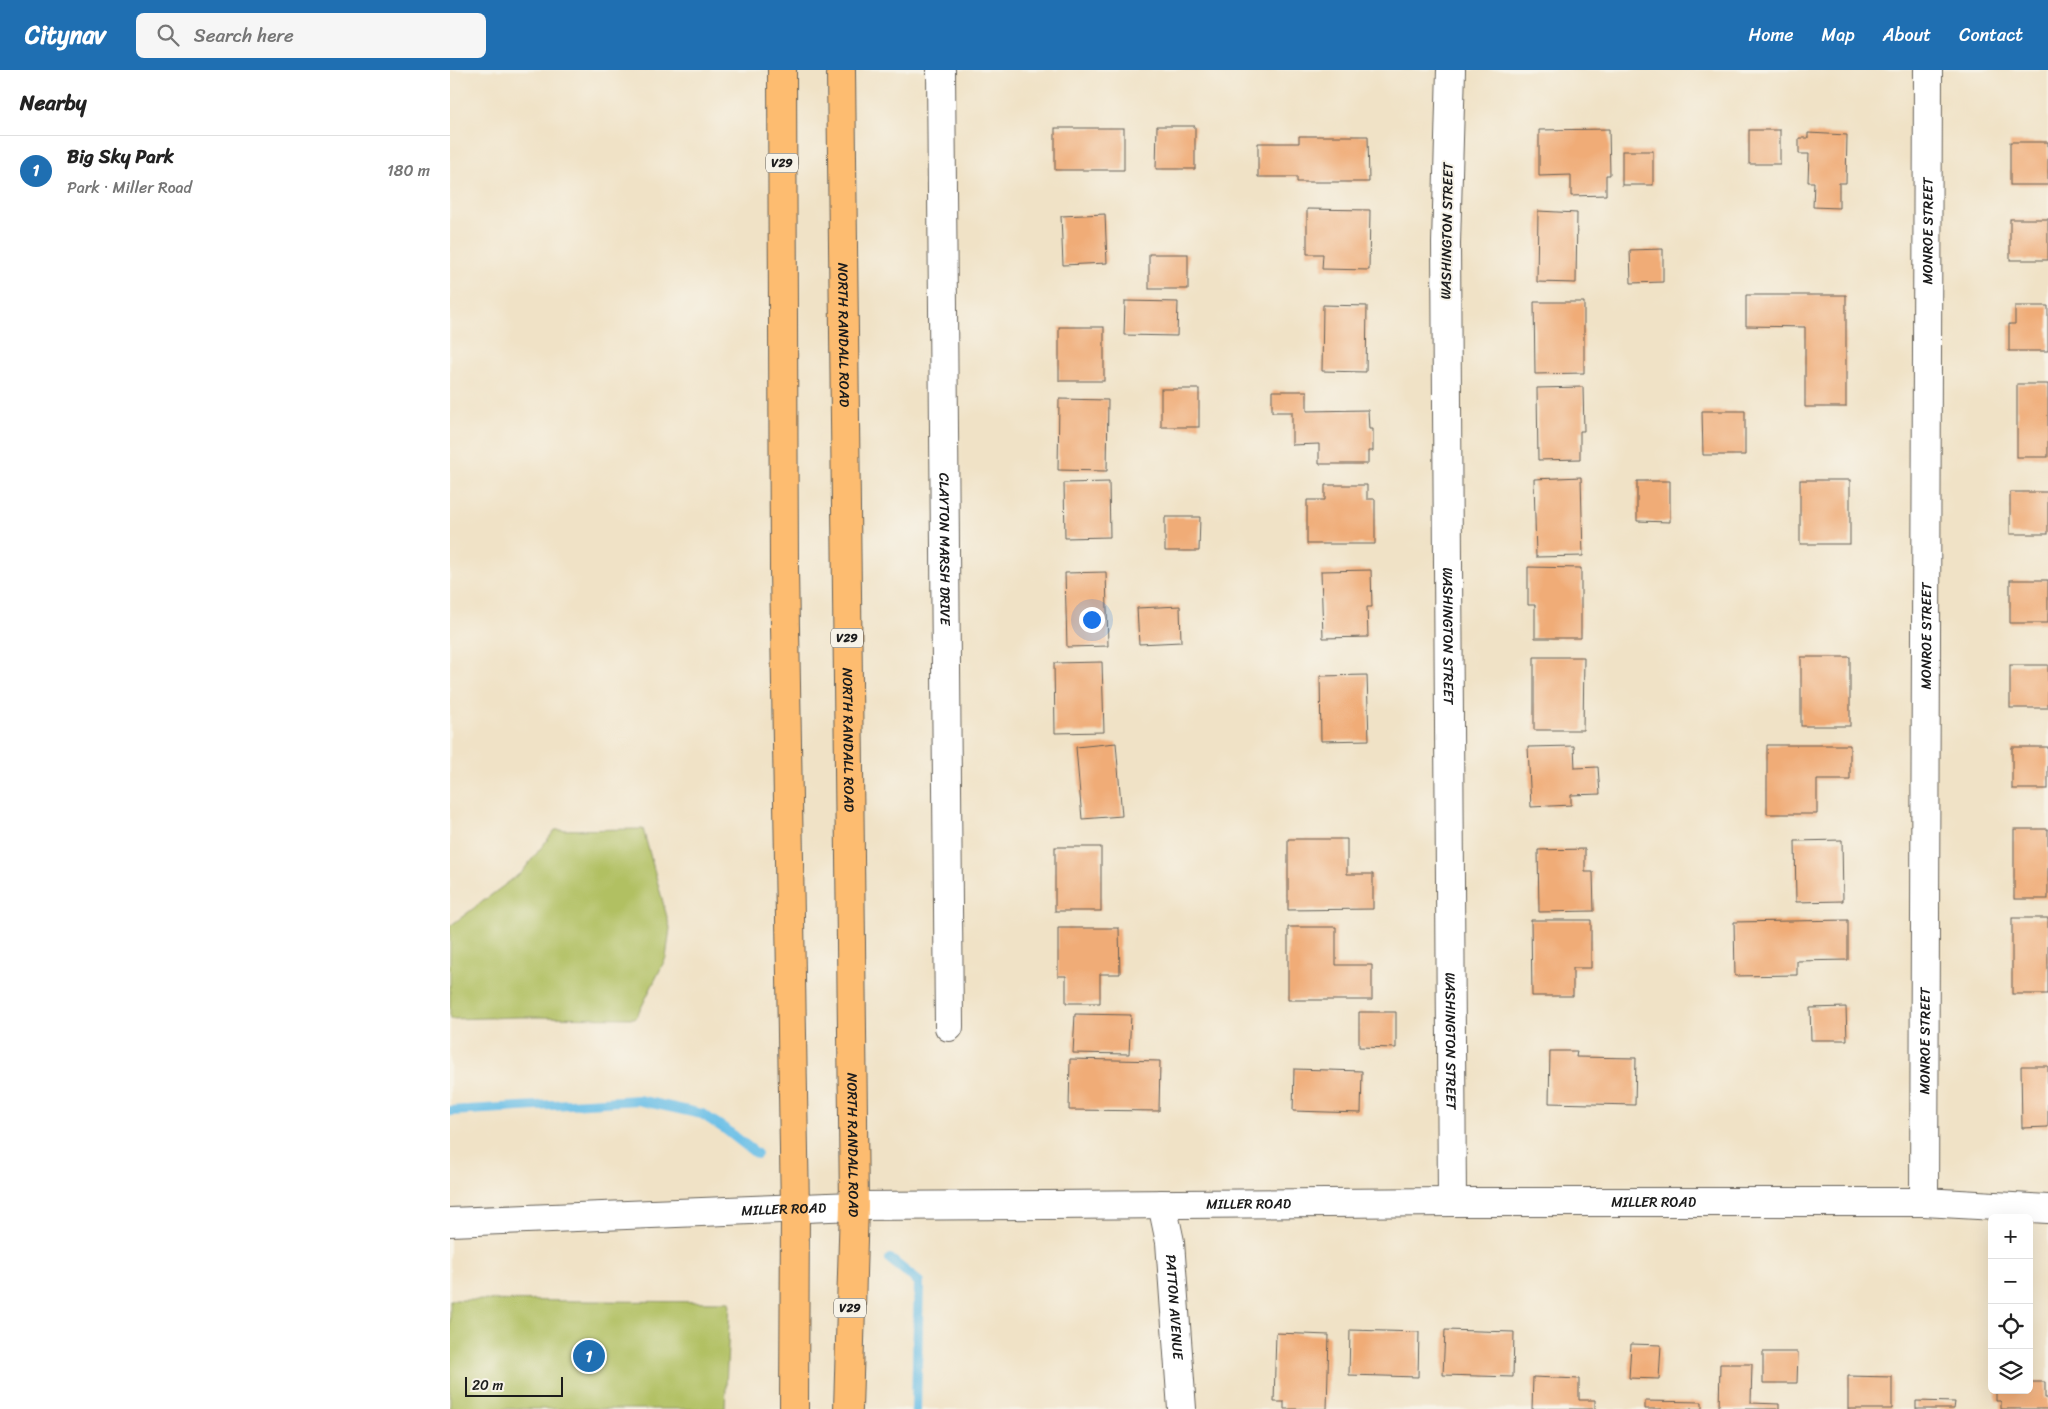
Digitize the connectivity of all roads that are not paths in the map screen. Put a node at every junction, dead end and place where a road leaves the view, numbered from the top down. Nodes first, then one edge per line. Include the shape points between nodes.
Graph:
1 (782, 70) edge
2 (840, 70) edge
3 (941, 70) edge
4 (1451, 70) edge
5 (1928, 70) edge
6 (949, 1027) dead end
7 (1452, 1202) junction
8 (1924, 1202) junction
9 (1162, 1204) junction
10 (854, 1206) junction
11 (795, 1209) junction
12 (2048, 1209) edge
13 (450, 1222) edge
14 (794, 1409) edge
15 (848, 1409) edge
16 (1182, 1409) edge

1 - 11 main road, V29 via 784,559
2 - 10 main road, NORTH RANDALL ROAD / V29
3 - 6 street, CLAYTON MARSH DRIVE
4 - 7 street, WASHINGTON STREET via 1446,244
5 - 8 street, MONROE STREET
7 - 8 street, MILLER ROAD
7 - 9 street, MILLER ROAD
8 - 12 street, MILLER ROAD
9 - 10 street, MILLER ROAD
9 - 16 street, PATTON AVENUE via 1170,1242
10 - 11 street, MILLER ROAD
10 - 15 main road, NORTH RANDALL ROAD / V29
11 - 13 street, MILLER ROAD
11 - 14 main road, V29

